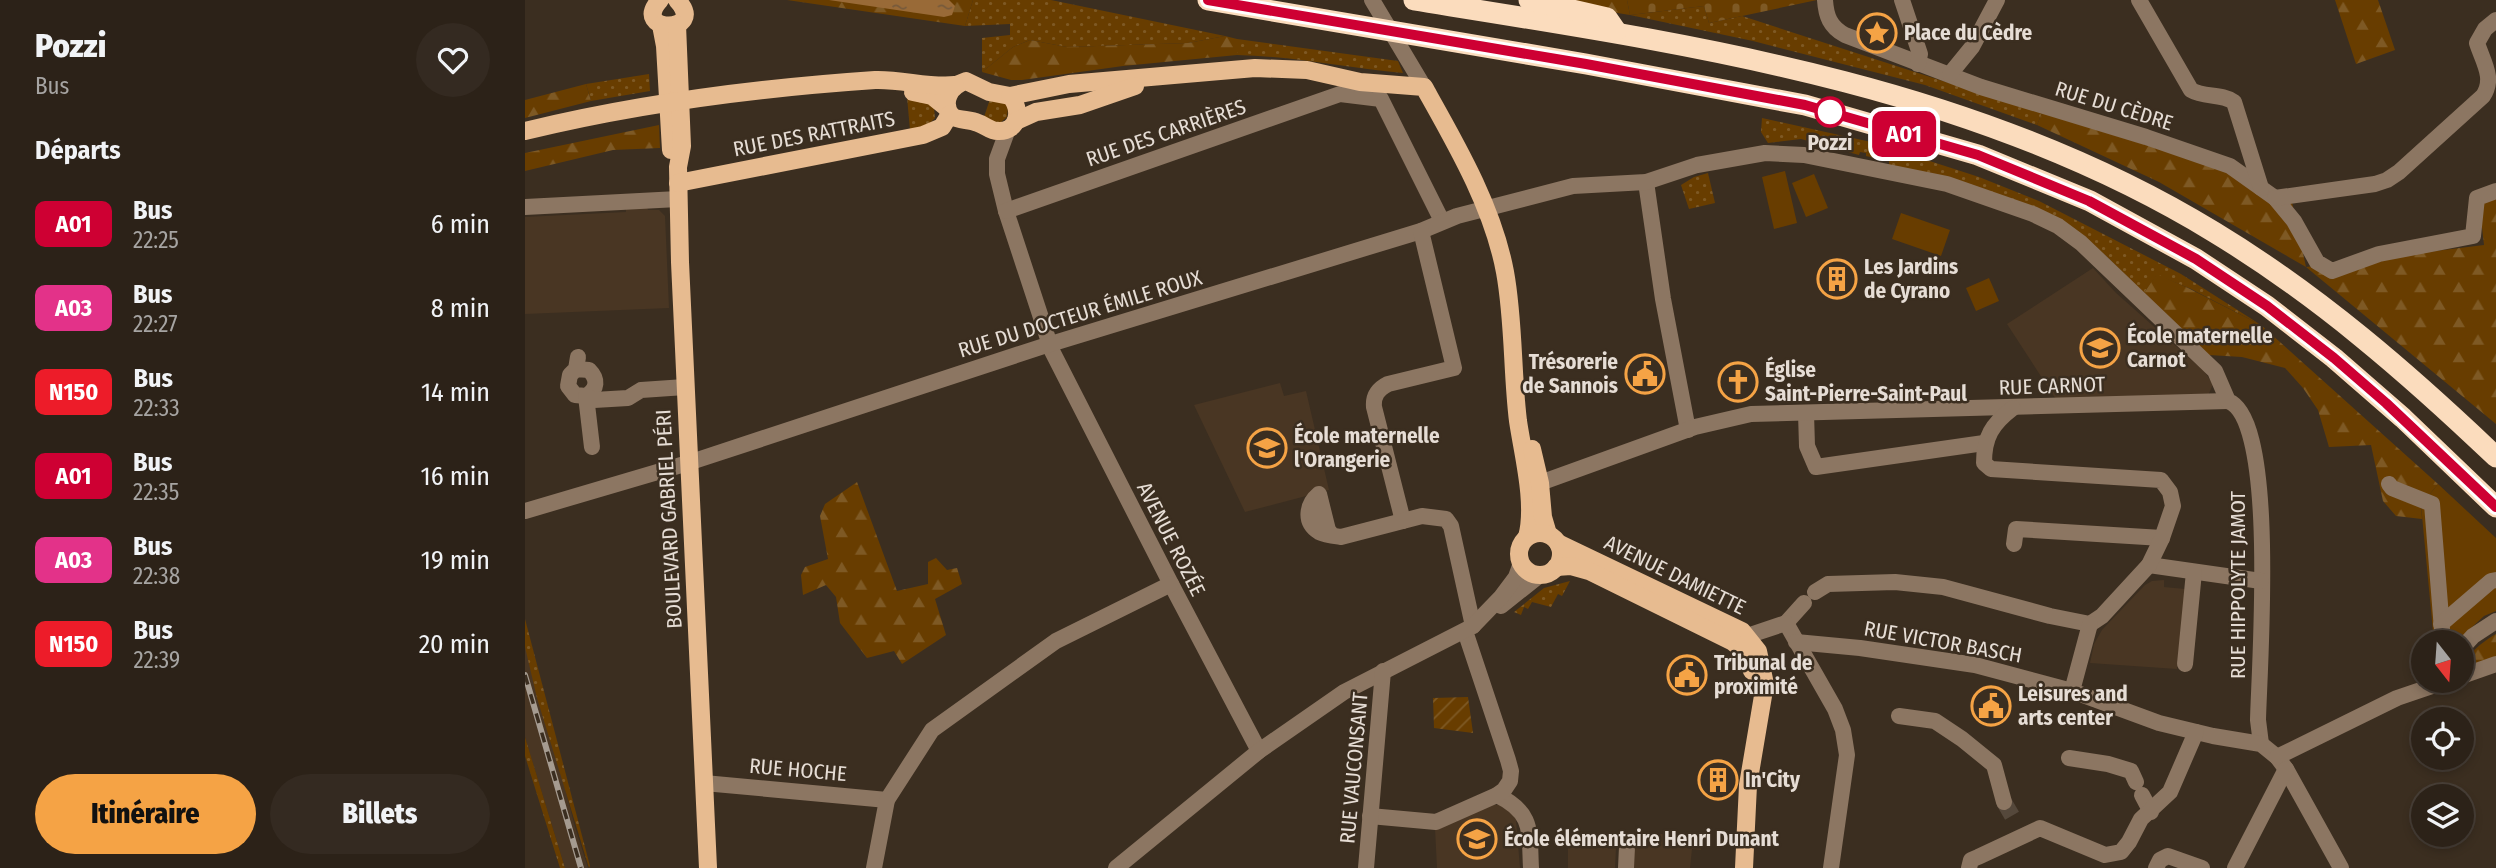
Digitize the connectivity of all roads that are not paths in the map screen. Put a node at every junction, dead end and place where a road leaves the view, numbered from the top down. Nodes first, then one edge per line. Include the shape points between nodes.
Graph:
1 (660, 0) edge
2 (677, 0) edge
3 (1373, 0) edge
4 (1414, 0) edge
5 (1529, 0) edge
6 (1902, 0) edge
7 (1997, 0) edge
8 (2139, 0) edge
9 (1210, 1) edge
10 (1825, 4) edge
11 (2496, 20) edge
12 (669, 25) junction
13 (1619, 35) junction
14 (1918, 64) junction
15 (1196, 72) junction
16 (1950, 74) junction
17 (955, 85) junction
18 (1423, 87) junction
19 (1010, 96) junction
20 (689, 104) junction
21 (658, 109) junction
22 (948, 111) junction
23 (1012, 125) junction
24 (525, 131) edge
25 (525, 142) edge
26 (1646, 182) junction
27 (678, 183) junction
28 (2496, 191) edge
29 (2268, 193) junction
30 (525, 205) edge
31 (1485, 208) junction
32 (1006, 211) junction
33 (1441, 221) junction
34 (1421, 230) junction
35 (1050, 345) junction
36 (574, 369) junction
37 (553, 372) dead end
38 (685, 387) junction
39 (586, 396) junction
40 (1515, 396) junction
41 (2228, 401) junction
42 (2013, 408) junction
43 (1806, 412) junction
44 (1688, 430) junction
45 (1985, 443) junction
46 (592, 447) dead end
47 (2496, 457) edge
48 (688, 463) junction
49 (1541, 483) junction
50 (2389, 484) dead end
51 (1529, 500) junction
52 (2496, 507) edge
53 (525, 511) edge
54 (1403, 521) junction
55 (1332, 535) dead end
56 (1527, 537) junction
57 (2162, 538) junction
58 (1553, 539) junction
59 (2014, 544) dead end
60 (1521, 564) junction
61 (2149, 565) junction
62 (1548, 571) junction
63 (2194, 572) junction
64 (2496, 580) edge
65 (2261, 581) junction
66 (1171, 584) junction
67 (1487, 614) junction
68 (2496, 621) edge
69 (1786, 623) junction
70 (2090, 624) junction
71 (2441, 624) junction
72 (1469, 628) junction
73 (2442, 630) edge
74 (2475, 635) edge
75 (1747, 636) junction
76 (1796, 642) junction
77 (2185, 664) dead end
78 (2496, 664) edge
79 (1383, 671) junction
80 (2475, 671) edge
81 (2411, 689) edge
82 (2073, 691) junction
83 (2412, 693) edge
84 (2397, 698) junction
85 (1899, 716) dead end
86 (2196, 732) junction
87 (2261, 744) junction
88 (1259, 751) junction
89 (2069, 758) dead end
90 (2282, 763) junction
91 (704, 783) junction
92 (1497, 795) junction
93 (887, 800) junction
94 (2004, 802) tunnel mouth
95 (2151, 812) junction
96 (1370, 816) junction
97 (1627, 847) dead end
98 (708, 868) edge
99 (874, 868) edge
100 (1116, 868) edge
101 (1366, 868) edge
102 (1531, 868) edge
103 (1626, 868) edge
104 (1735, 868) edge
105 (1744, 868) edge
106 (1831, 868) edge
107 (1969, 868) edge
108 (2156, 868) edge
109 (2202, 868) edge
110 (2235, 868) edge
111 (2341, 868) edge

1 - 12 main road via 654,14
2 - 12 main road via 684,11 682,19
3 - 18 street
4 - 13 highway
5 - 13 highway via 1607,18
6 - 14 street via 1920,54
7 - 16 street via 1972,47
8 - 29 street via 2191,90 2234,102
9 - 52 highway via 1805,105 1978,155 2089,201 2196,259 2267,306 2334,358
10 - 14 street via 1828,20 1837,31
11 - 29 street via 2477,43 2489,88 2399,172 2375,184
12 - 27 main road, BOULEVARD GABRIEL PÉRI via 665,46 670,149
13 - 47 highway via 1777,64 1913,100 2025,138 2115,178 2214,232 2287,279 2408,375
14 - 16 street
15 - 18 main road via 1297,69 1360,82
15 - 19 main road via 1069,84
15 - 23 main road via 1036,113
16 - 29 street, RUE DU CÈDRE via 2229,166
17 - 19 main road via 969,82
17 - 20 main road via 878,80 779,88
17 - 22 main road via 948,95
18 - 31 main road
19 - 23 main road via 1017,107
20 - 21 main road
20 - 22 main road via 897,90 927,94
21 - 24 main road
21 - 25 main road
22 - 23 main road via 957,119 994,131
22 - 27 main road, RUE DES RATTRAITS via 942,127 923,135
23 - 32 street, AVENUE ROZÉE via 996,168
26 - 31 street, RUE DU DOCTEUR ÉMILE ROUX via 1573,186
26 - 41 street, RUE HIPPOLYTE JAMOT via 1739,156 1804,155 1947,184 2032,214 2081,243 2215,371
26 - 44 street
27 - 30 street via 569,204
27 - 38 main road, BOULEVARD GABRIEL PÉRI
28 - 29 street via 2477,198 2473,236 2379,254 2332,271 2317,262 2294,222
31 - 33 street, RUE DU DOCTEUR ÉMILE ROUX
31 - 40 main road via 1505,271
32 - 33 street, RUE DES CARRIÈRES via 1340,94 1381,99
32 - 35 street, AVENUE ROZÉE
33 - 34 street, RUE DU DOCTEUR ÉMILE ROUX
34 - 35 street, RUE DU DOCTEUR ÉMILE ROUX
34 - 54 street via 1454,368 1388,384 1375,395 1374,407
35 - 48 street, RUE DU DOCTEUR ÉMILE ROUX
35 - 66 street, AVENUE ROZÉE
36 - 37 street
36 - 39 street via 571,391
36 - 39 street via 594,375 594,389
38 - 39 street via 641,390 628,398 594,400
38 - 48 main road, BOULEVARD GABRIEL PÉRI
39 - 46 street via 584,416
40 - 49 main road
40 - 51 main road
41 - 42 street, RUE CARNOT
41 - 65 street, RUE HIPPOLYTE JAMOT via 2237,406 2250,430 2263,507
42 - 43 street, RUE CARNOT
42 - 45 street via 1998,419
43 - 44 street, RUE CARNOT via 1751,414
43 - 45 street via 1807,446 1816,467
44 - 49 street, RUE CARNOT
45 - 57 street via 1984,463 1990,469 2161,480 2173,506
48 - 53 street, RUE DU DOCTEUR ÉMILE ROUX
48 - 91 main road, BOULEVARD GABRIEL PÉRI
49 - 51 street
49 - 58 main road via 1543,517
50 - 71 street via 2432,505
51 - 56 main road
54 - 55 street via 1341,537
54 - 72 street via 1436,517 1451,526
56 - 58 main road via 1539,533
56 - 60 main road via 1519,549
57 - 59 street via 2016,529
57 - 61 street
58 - 62 main road via 1560,556
58 - 75 main road, AVENUE DAMIETTE
60 - 62 main road via 1531,573
60 - 67 street
61 - 63 street
61 - 70 street
62 - 67 street
62 - 104 main road, AVENUE DAMIETTE via 1571,566 1588,571 1733,642 1748,658 1753,680 1739,787
63 - 65 street
63 - 77 street
64 - 71 street
65 - 87 street, RUE HIPPOLYTE JAMOT
66 - 88 street, AVENUE ROZÉE
66 - 93 street via 1056,641 932,730
67 - 72 street
68 - 74 street
69 - 70 street via 1828,584 1895,582 1943,587
69 - 75 street
69 - 76 street
70 - 82 street
71 - 73 street
72 - 79 street
72 - 92 street via 1511,771 1510,781
75 - 105 main road, AVENUE DAMIETTE via 1761,657 1765,684 1748,785
76 - 82 street, RUE VICTOR BASCH via 1975,665
76 - 106 street via 1835,709 1847,755
78 - 80 street
79 - 88 street
79 - 96 street, RUE VAUCONSANT
81 - 84 street
82 - 86 street, RUE VICTOR BASCH
83 - 84 street
84 - 90 street
85 - 94 street via 1935,721 1970,745 1994,765
86 - 87 street, RUE VICTOR BASCH
86 - 95 street via 2171,792
87 - 90 street
88 - 100 street
89 - 95 street via 2131,771
90 - 110 street
90 - 111 street
91 - 93 street, RUE HOCHE
91 - 98 main road, BOULEVARD GABRIEL PÉRI
92 - 96 street via 1436,822
92 - 102 street via 1523,814
93 - 99 street
95 - 107 street via 2141,819 2121,852 2105,855 2041,828 2018,829 1971,860
96 - 101 street, RUE VAUCONSANT
97 - 103 street
108 - 109 street via 2168,856

